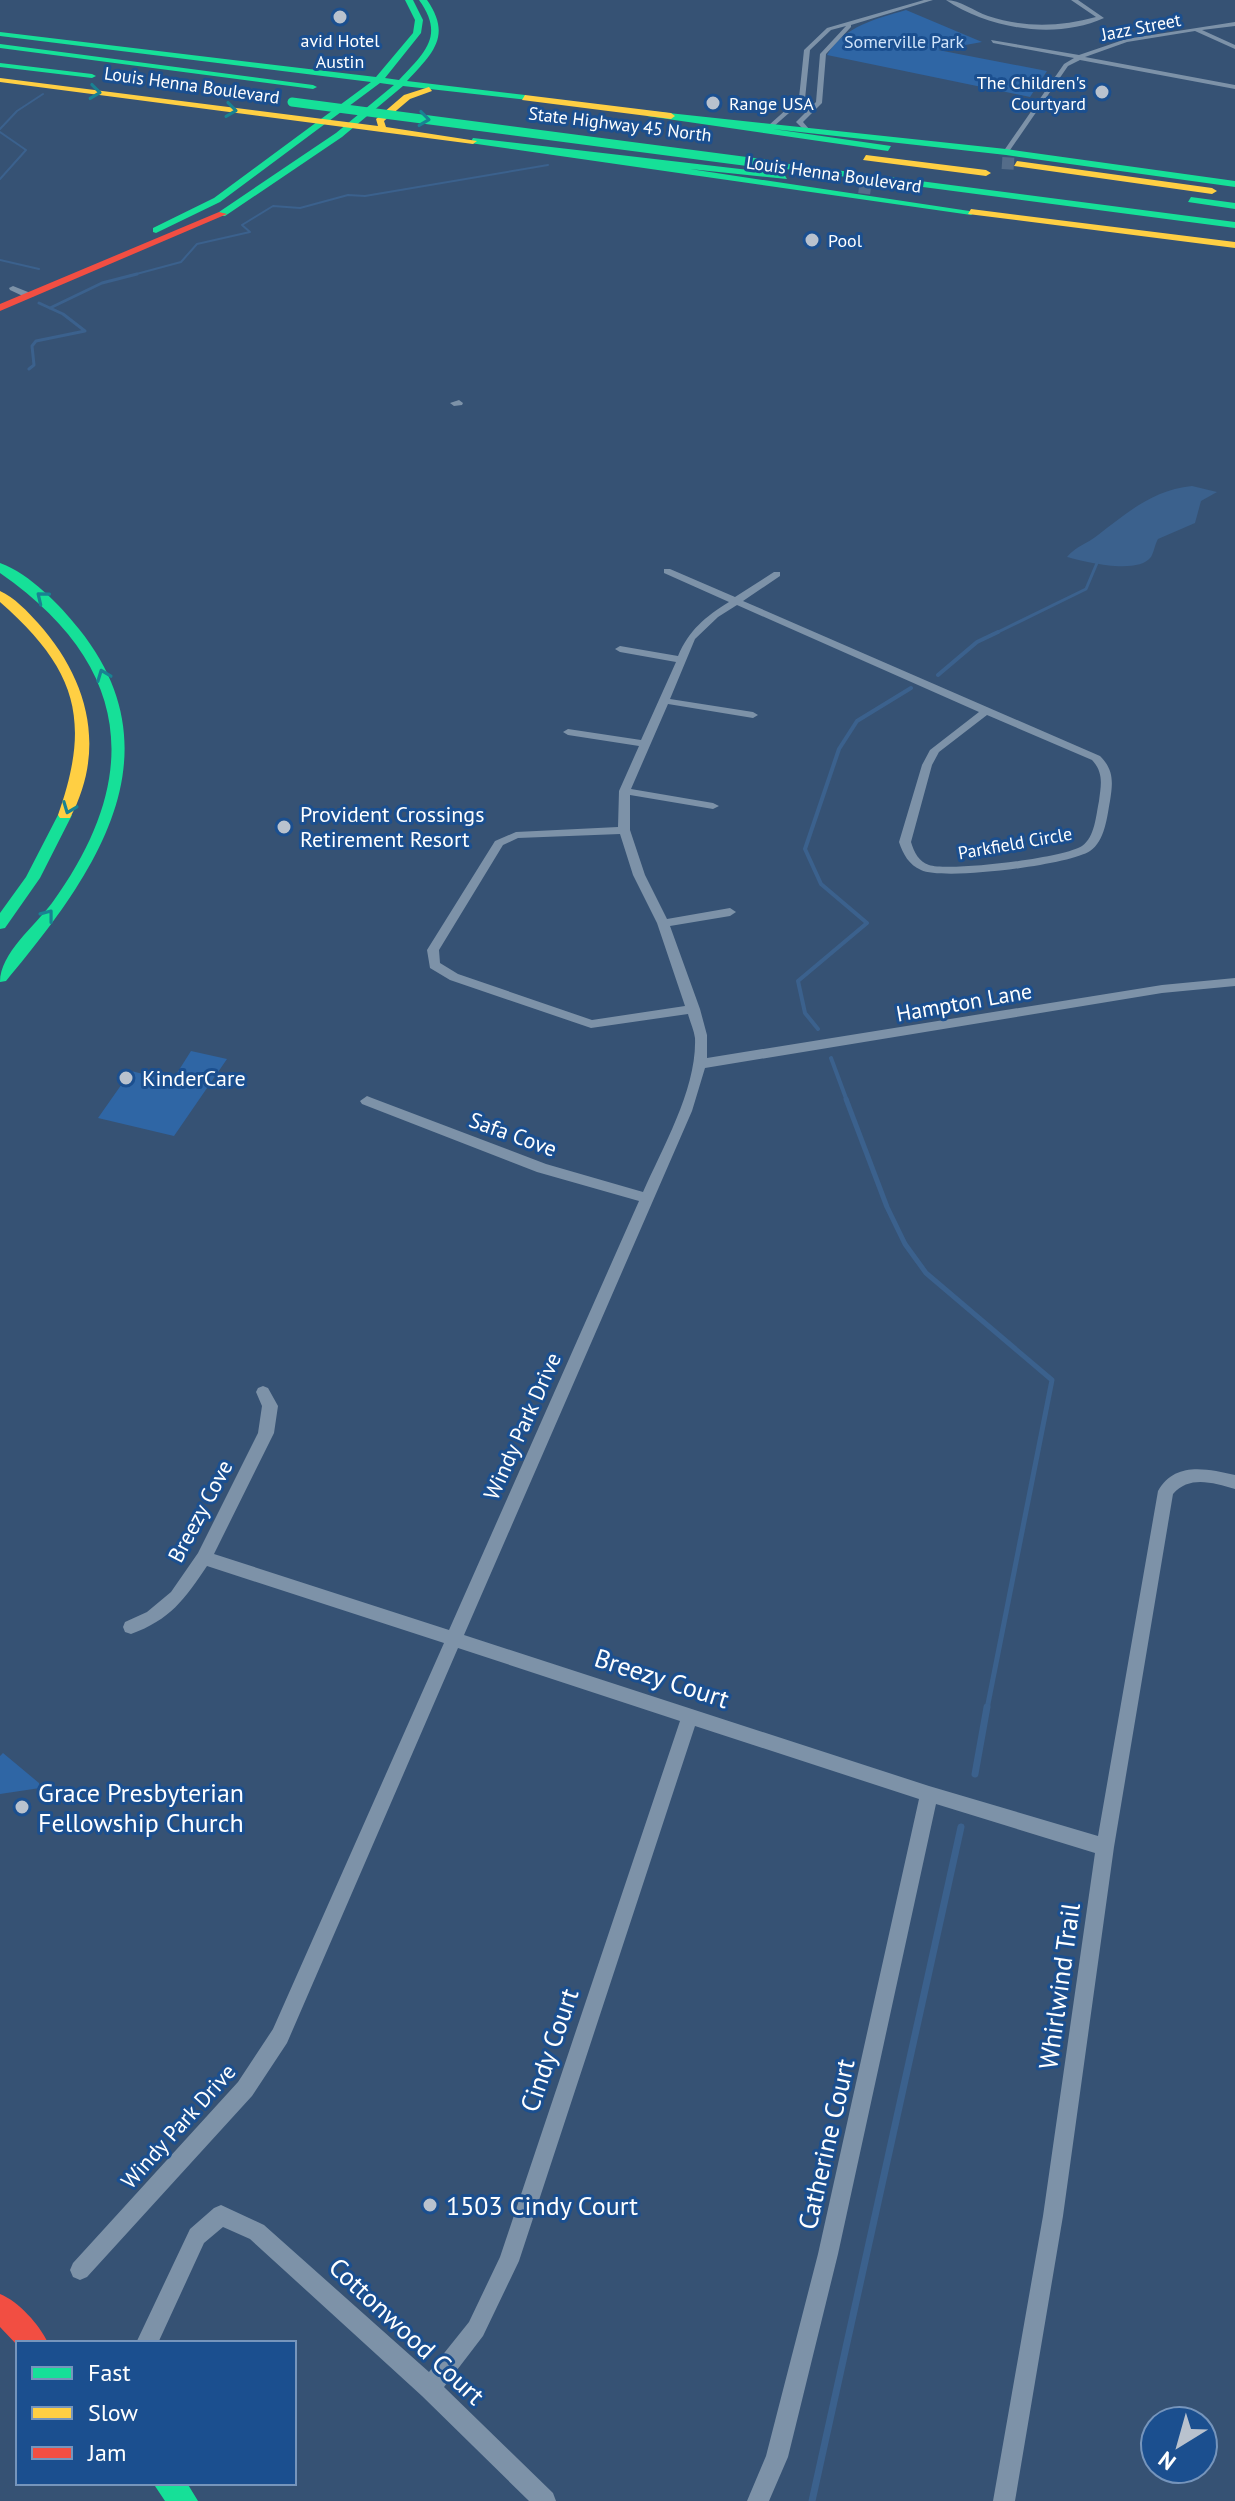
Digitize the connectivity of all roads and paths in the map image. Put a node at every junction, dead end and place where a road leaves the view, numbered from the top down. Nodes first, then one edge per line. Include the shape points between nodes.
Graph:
1 (409, 0) edge
2 (423, 0) edge
3 (930, 0) edge
4 (950, 0) edge
5 (1074, 0) edge
6 (911, 6) junction
7 (850, 22) junction
8 (1235, 24) edge
9 (1198, 30) junction
10 (417, 33) junction
11 (0, 36) edge
12 (993, 41) dead end
13 (0, 46) edge
14 (1235, 47) edge
15 (426, 55) junction
16 (1078, 57) junction
17 (0, 65) edge
18 (804, 70) junction
19 (819, 70) junction
20 (394, 77) junction
21 (0, 80) edge
22 (318, 80) junction
23 (1235, 87) edge
24 (433, 88) junction
25 (650, 114) junction
26 (270, 115) junction
27 (325, 123) junction
28 (347, 126) junction
29 (771, 126) junction
30 (806, 129) junction
31 (387, 131) junction
32 (410, 133) junction
33 (306, 137) junction
34 (325, 142) junction
35 (541, 150) junction
36 (1008, 160) junction
37 (244, 181) junction
38 (1235, 184) edge
39 (1235, 195) edge
40 (1235, 206) edge
41 (203, 224) junction
42 (1235, 225) edge
43 (1235, 231) edge
44 (1235, 245) edge
45 (14, 293) edge
46 (0, 308) edge
47 (0, 567) edge
48 (667, 571) dead end
49 (777, 574) dead end
50 (0, 595) edge
51 (735, 601) junction
52 (620, 649) dead end
53 (683, 660) junction
54 (666, 701) junction
55 (986, 711) junction
56 (753, 715) dead end
57 (568, 732) dead end
58 (644, 744) junction
59 (625, 791) junction
60 (713, 806) dead end
61 (624, 830) junction
62 (730, 912) dead end
63 (663, 923) junction
64 (0, 924) edge
65 (1, 974) edge
66 (1235, 982) edge
67 (694, 1009) junction
68 (700, 1064) junction
69 (367, 1101) dead end
70 (647, 1198) junction
71 (263, 1392) dead end
72 (1235, 1482) edge
73 (204, 1558) junction
74 (131, 1627) dead end
75 (453, 1639) junction
76 (690, 1715) junction
77 (929, 1794) junction
78 (1105, 1847) junction
79 (80, 2270) dead end
80 (0, 2307) edge
81 (32, 2341) edge
82 (148, 2341) edge
83 (430, 2388) junction
84 (169, 2485) edge
85 (184, 2501) edge
86 (545, 2501) edge
87 (758, 2501) edge
88 (1004, 2501) edge

1 - 10 main road via 419,20
2 - 15 main road via 437,25
3 - 6 street
4 - 5 street via 1023,28 1101,18
4 - 6 street
6 - 7 street
7 - 18 street via 815,40 807,50
7 - 19 street via 829,43
8 - 9 street, Jazz Street
9 - 14 street
9 - 16 street, Jazz Street via 1120,43
10 - 15 main road via 427,40 422,51
10 - 20 main road
11 - 22 main road, Louis Henna Boulevard
12 - 16 street
13 - 22 main road, State Highway 45 North
15 - 20 main road
16 - 23 street
16 - 36 street, Jazz Street via 1066,65
17 -> 42 main road, State Highway 45 North, bridge
18 - 19 street
18 - 29 street via 802,99
19 - 30 street via 819,103 799,122
20 - 22 main road, Louis Henna Boulevard
20 - 24 main road, Louis Henna Boulevard
20 - 27 main road
20 - 28 main road
21 -> 26 main road, Louis Henna Boulevard
22 - 26 main road via 346,80 352,87 320,108 299,115
22 - 40 main road, State Highway 45 North
24 - 25 main road, Louis Henna Boulevard
24 - 32 main road via 413,93 379,121
25 - 29 main road, Louis Henna Boulevard
25 - 36 main road
26 - 27 main road, Louis Henna Boulevard
26 - 33 main road via 297,124
27 - 28 main road, Louis Henna Boulevard
27 - 33 main road
28 - 31 main road, Louis Henna Boulevard
28 - 34 main road
29 - 30 main road, Louis Henna Boulevard
30 - 36 main road, Louis Henna Boulevard
31 - 32 main road, Louis Henna Boulevard
31 - 34 main road
32 - 35 main road, Louis Henna Boulevard
33 - 37 main road
34 - 41 main road
35 - 43 main road
35 - 44 main road, Louis Henna Boulevard via 721,179
36 - 38 main road, Louis Henna Boulevard
36 - 39 main road
37 - 41 main road via 252,184 250,188 203,218
37 - 45 main road via 157,230
41 - 45 main road
45 - 46 main road
65 -> 47 main road via 78,876 102,830 115,784 118,736 96,657 68,618
48 - 51 street, Parkfield Circle
49 - 51 street, Windy Park Drive
50 -> 64 main road via 28,615 57,651 85,722 82,769 68,814 25,896
51 - 53 street, Windy Park Drive via 695,632
51 - 55 street, Parkfield Circle
52 - 53 street
53 - 54 street, Windy Park Drive
54 - 56 street
54 - 58 street, Windy Park Drive
55 - 55 street, Parkfield Circle via 1096,758 1106,768 1097,837 1087,848 952,872 921,866 908,852 905,842 935,750
57 - 58 street
58 - 59 street, Windy Park Drive
59 - 60 street
59 - 61 street, Windy Park Drive
61 - 63 street, Windy Park Drive
61 - 67 street via 516,835 499,843 433,950 434,965 454,977 591,1024
62 - 63 street
63 - 67 street, Windy Park Drive
66 - 68 street, Hampton Lane
67 - 68 street, Windy Park Drive via 701,1035
68 - 70 street, Windy Park Drive
69 - 70 street, Safa Cove via 542,1168
70 - 75 street, Windy Park Drive
71 - 73 street, Breezy Cove via 270,1406 266,1433
72 - 78 street, Whirlwind Trail via 1185,1475 1166,1491
73 - 74 street, Breezy Cove via 177,1597
73 - 75 street, Breezy Court
75 - 76 street, Breezy Court
75 - 79 street, Windy Park Drive via 280,2036 245,2089
76 - 77 street, Breezy Court
76 - 83 street, Cindy Court via 509,2261 476,2329
77 - 78 street, Breezy Court
77 - 87 street, Catherine Court via 828,2254 777,2457
78 - 88 street, Whirlwind Trail via 1053,2216
80 - 81 main road
82 - 83 street, Cottonwood Court via 197,2236 221,2215 257,2232
83 - 86 street, Cottonwood Court
84 - 85 main road

